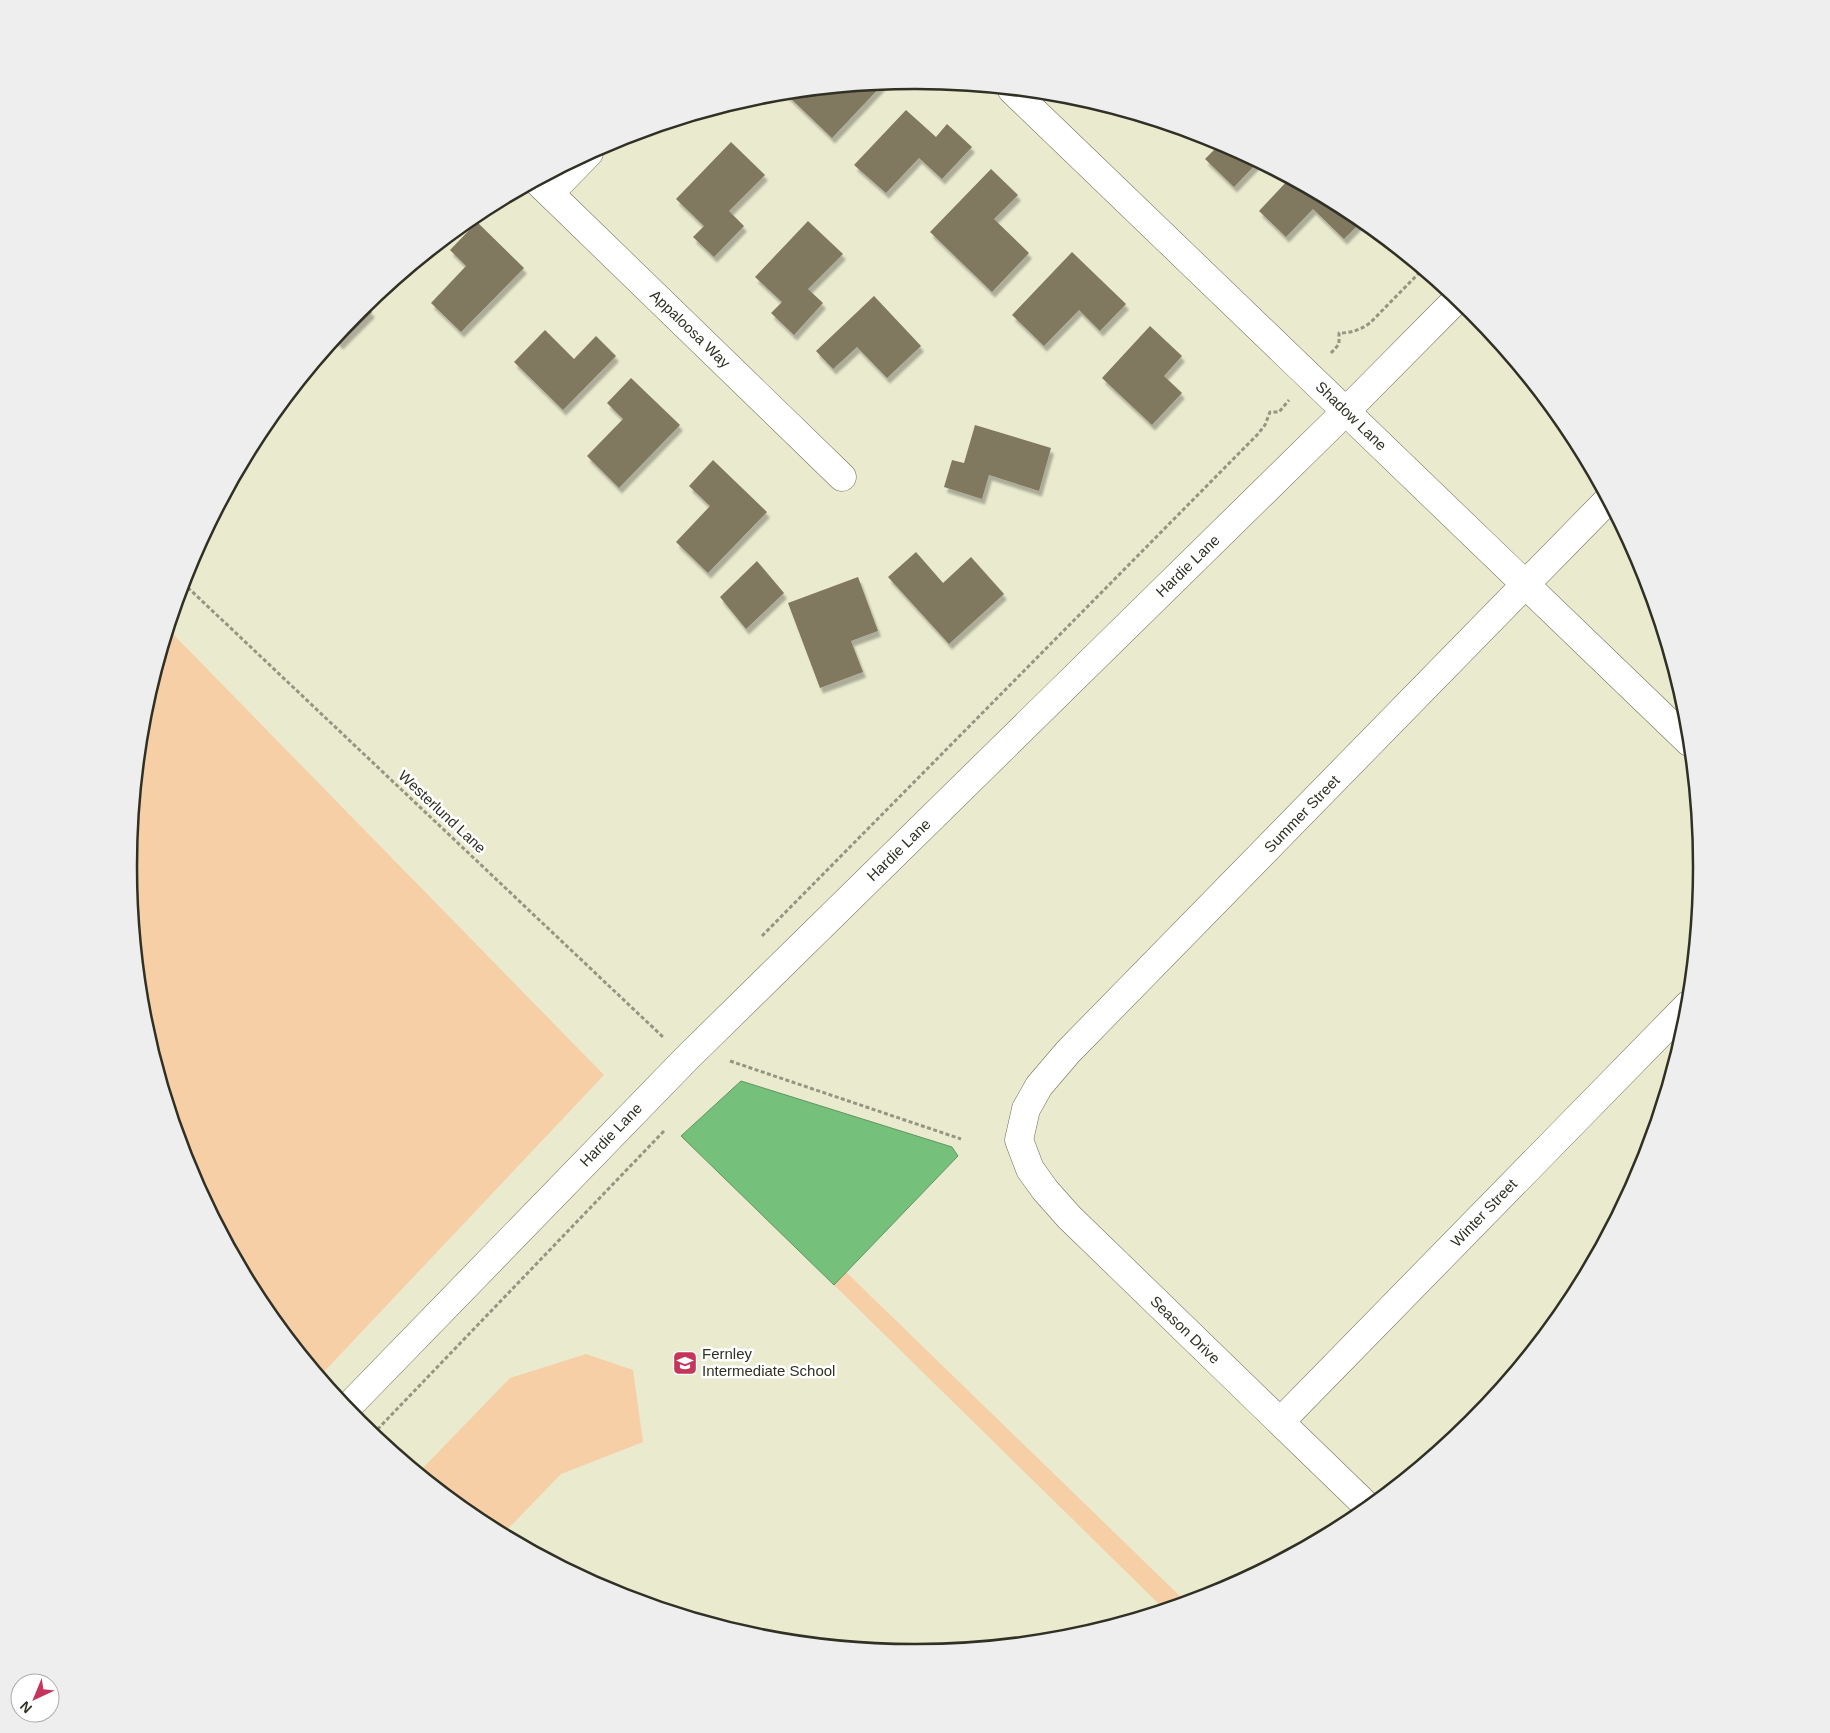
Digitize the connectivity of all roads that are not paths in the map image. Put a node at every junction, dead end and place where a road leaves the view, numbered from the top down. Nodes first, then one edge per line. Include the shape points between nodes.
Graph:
1 (1017, 95) edge
2 (560, 175) edge
3 (544, 187) edge
4 (1452, 304) edge
5 (1346, 411) junction
6 (842, 477) dead end
7 (1603, 505) edge
8 (1526, 584) junction
9 (1681, 734) edge
10 (1679, 1014) edge
11 (1019, 1140) joint
12 (352, 1403) edge
13 (1280, 1422) junction
14 (1363, 1502) edge

1 - 5 street, Shadow Lane
2 - 3 street
3 - 6 street, Appaloosa Way
4 - 5 street, Hardie Lane
5 - 8 street, Shadow Lane
5 - 12 street, Hardie Lane via 687,1058
7 - 8 street, Summer Street
8 - 9 street, Shadow Lane
8 - 11 street, Summer Street via 1068,1052 1039,1086 1026,1109
10 - 13 street, Winter Street
11 - 13 street, Season Drive via 1030,1170 1069,1218
13 - 14 street, Season Drive

